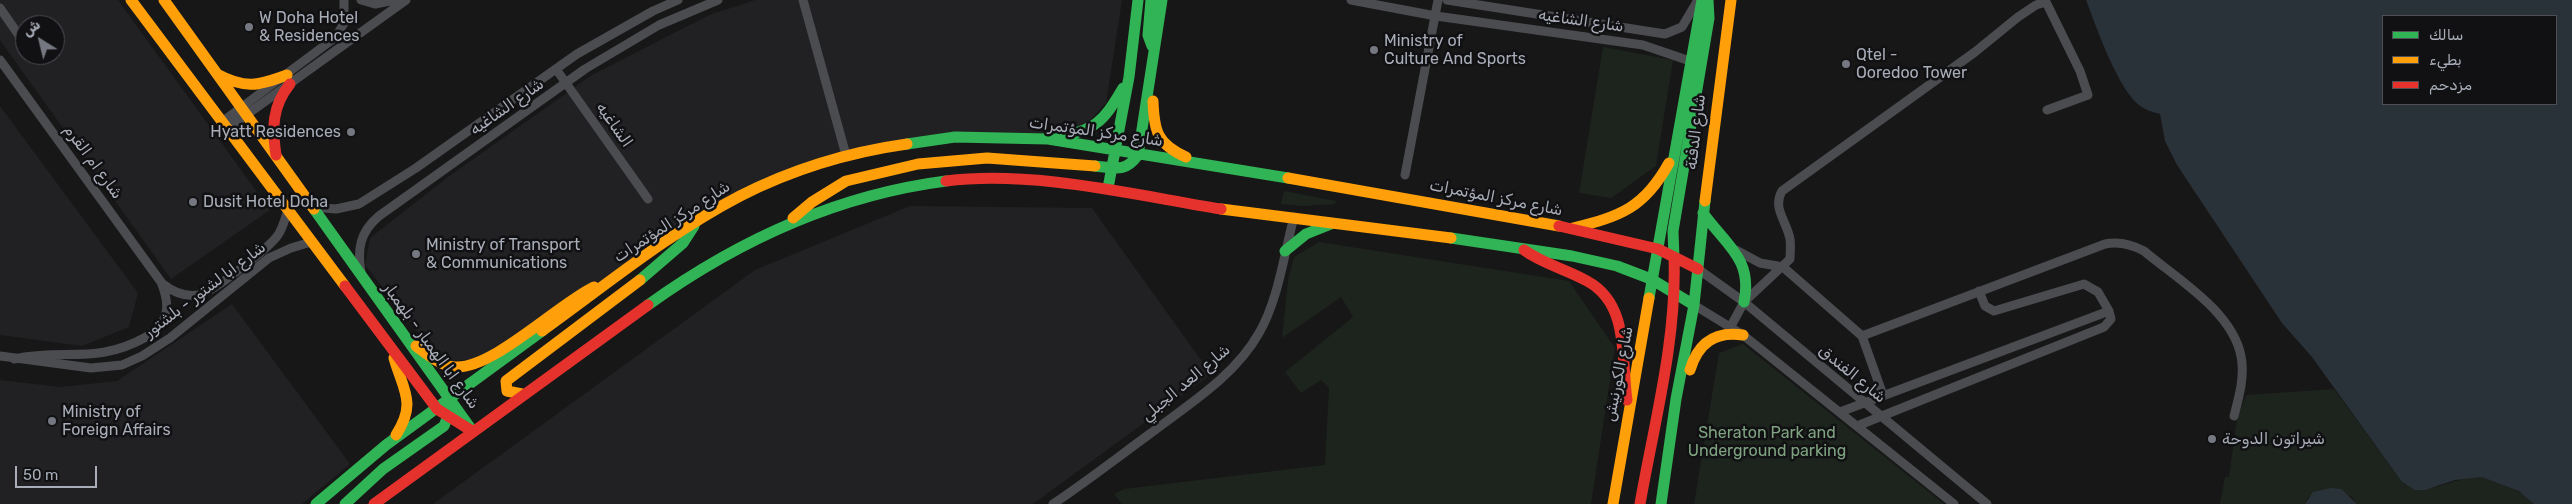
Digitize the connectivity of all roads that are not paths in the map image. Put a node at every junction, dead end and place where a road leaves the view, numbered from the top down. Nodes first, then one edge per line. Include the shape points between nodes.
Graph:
1 (131, 0) edge
2 (164, 0) edge
3 (344, 0) edge
4 (361, 0) edge
5 (395, 0) edge
6 (406, 0) edge
7 (678, 0) edge
8 (718, 0) edge
9 (803, 0) edge
10 (1138, 0) edge
11 (1151, 0) edge
12 (1162, 0) edge
13 (1350, 0) edge
14 (1438, 0) edge
15 (1447, 0) edge
16 (1698, 0) edge
17 (1702, 0) edge
18 (1708, 0) edge
19 (1731, 0) edge
20 (0, 8) edge
21 (647, 14) junction
22 (1436, 16) junction
23 (654, 28) junction
24 (15, 30) edge
25 (1154, 50) junction
26 (0, 60) edge
27 (1690, 61) junction
28 (556, 69) junction
29 (214, 72) junction
30 (1129, 77) junction
31 (289, 79) junction
32 (566, 83) junction
33 (1148, 87) junction
34 (2047, 110) dead end
35 (243, 112) junction
36 (226, 125) junction
37 (1048, 139) junction
38 (1114, 151) junction
39 (1675, 153) junction
40 (846, 155) junction
41 (1138, 155) junction
42 (276, 157) junction
43 (1202, 163) junction
44 (1113, 168) junction
45 (1405, 175) dead end
46 (1108, 188) junction
47 (648, 199) dead end
48 (312, 207) junction
49 (288, 210) junction
50 (1703, 213) junction
51 (1294, 217) junction
52 (697, 222) junction
53 (1336, 223) junction
54 (785, 224) junction
55 (1570, 229) junction
56 (311, 242) junction
57 (1522, 249) junction
58 (1658, 249) junction
59 (1734, 249) junction
60 (1285, 252) junction
61 (1674, 256) junction
62 (1783, 267) junction
63 (1698, 269) junction
64 (362, 277) junction
65 (1653, 280) junction
66 (161, 282) junction
67 (606, 285) junction
68 (1980, 291) junction
69 (1674, 293) junction
70 (1744, 302) junction
71 (1694, 305) junction
72 (2109, 311) junction
73 (1731, 326) junction
74 (1743, 335) junction
75 (1862, 336) junction
76 (409, 342) junction
77 (393, 351) junction
78 (0, 356) edge
79 (14, 358) junction
80 (522, 394) junction
81 (1883, 395) junction
82 (1676, 399) junction
83 (450, 400) junction
84 (1864, 404) junction
85 (1629, 407) junction
86 (437, 409) junction
87 (1840, 412) junction
88 (1880, 416) junction
89 (2234, 416) dead end
90 (449, 418) junction
91 (1857, 426) junction
92 (472, 431) junction
93 (386, 445) junction
94 (316, 504) edge
95 (345, 504) edge
96 (374, 504) edge
97 (1053, 504) edge
98 (1613, 504) edge
99 (1640, 504) edge
100 (1661, 504) edge
101 (1954, 504) edge
102 (1987, 504) edge

1 - 36 street, شارع ابا الهمبار - بلهمبار
2 - 29 street, شارع ابا الهمبار - بلهمبار
3 - 31 street via 344,23 336,37
4 - 5 street via 374,4
6 - 31 street
7 - 21 street, شارع الشاغيه
8 - 23 street, شارع الشاغيه
9 - 40 street
10 - 30 street
11 - 25 street via 1148,34
12 - 25 street
13 - 22 street, شارع الشاغيه
14 - 22 street
15 - 16 street, شارع الشاغيه via 1665,34 1682,27
17 - 27 street, شارع الدفنة
18 - 61 street via 1709,18 1673,231
19 - 50 street, شارع الدفنة
20 - 24 street
21 - 23 street
21 - 28 street, شارع الشاغيه
22 - 27 street, شارع الشاغيه via 1643,45
22 - 45 street
23 - 32 street, شارع الشاغيه
25 - 33 street
26 - 66 street, شارع ام القرم
27 - 39 street, شارع الدفنة
28 - 32 street, الشاغيه
28 - 48 street, شارع الشاغيه via 416,168 359,204 336,209
29 - 31 street via 231,82 252,88
29 - 35 street, شارع ابا الهمبار - بلهمبار
30 - 37 street via 1097,125 1086,132
30 - 38 street
31 - 35 street
31 - 42 street via 273,114
32 - 47 street, الشاغيه
32 - 64 street, شارع الشاغيه via 370,223 359,248
33 - 41 street
33 - 43 street via 1152,97 1152,122 1160,140 1172,151
34 - 62 street via 2088,95 2076,62 2046,2 2018,17 1975,52 1782,191 1778,202 1790,245 1790,259
35 - 36 street
35 - 42 street, شارع ابا الهمبار - بلهمبار
36 - 49 street, شارع ابا الهمبار - بلهمبار
37 - 38 street, شارع مركز المؤتمرات
37 - 40 street, شارع مركز المؤتمرات via 955,138
38 - 41 street, شارع مركز المؤتمرات
38 - 44 street
39 - 55 street via 1655,188 1637,207 1624,214
39 - 58 street, شارع الدفنة
40 - 52 street, شارع مركز المؤتمرات via 741,196
41 - 43 street, شارع مركز المؤتمرات
41 - 44 street via 1126,167
42 - 48 street, شارع ابا الهمبار - بلهمبار
43 - 55 street, شارع مركز المؤتمرات via 1347,186
44 - 46 street
44 - 54 street via 988,158 918,164 846,181
46 - 51 street via 1195,205
46 - 54 street via 1047,181 963,178 840,203
48 - 64 street, شارع ابا الهمبار - بلهمبار
49 - 56 street, شارع ابا الهمبار - بلهمبار
49 - 66 street, شارع ام القرم via 271,244 208,292 188,296 178,294
50 - 59 street
50 - 63 street, شارع الدفنة
51 - 53 street
51 - 60 street, شارع العد الجبلي
52 - 67 street, شارع مركز المؤتمرات
52 - 80 street via 683,243 642,279 506,381 507,391
53 - 57 street
53 - 60 street via 1306,233
54 - 80 street via 687,277
55 - 58 street, شارع مركز المؤتمرات
56 - 77 street, شارع ابا الهمبار - بلهمبار
56 - 79 street, شارع ابا لشتور - بلشتور via 269,258 170,338 122,364 91,368
57 - 65 street via 1602,262
57 - 85 street via 1550,267 1589,282 1613,306 1624,341 1624,383
58 - 61 street, شارع مركز المؤتمرات
58 - 65 street, شارع الكورنيش
59 - 62 street via 1752,260
59 - 70 street via 1748,276
60 - 97 street, شارع العد الجبلي via 1260,331 1239,360 1193,401
61 - 63 street, شارع مركز المؤتمرات
61 - 69 street
62 - 70 street
62 - 75 street
63 - 70 street, شارع الفندق
63 - 71 street
64 - 76 street, شارع ابا الهمبار - بلهمبار
65 - 69 street
65 - 85 street, شارع الكورنيش
66 - 79 street, شارع ام القرم via 168,304 162,325 131,345 111,353 93,355
67 - 76 street via 580,293 472,366 446,364
67 - 83 street, شارع مركز المؤتمرات
68 - 72 street via 1985,306 1994,311 2084,284 2098,292
68 - 75 street
68 - 89 street via 2104,244 2114,242 2134,246 2216,310 2228,325 2241,356 2241,388
69 - 71 street
69 - 99 street via 1671,328
70 - 73 street
70 - 84 street, شارع الفندق
71 - 73 street
71 - 82 street
72 - 81 street
72 - 88 street via 2111,319 2104,327
73 - 74 street
74 - 82 street via 1726,333 1703,343 1694,354 1685,385
74 - 87 street
75 - 81 street
76 - 83 street, شارع ابا الهمبار - بلهمبار
77 - 86 street, شارع ابا الهمبار - بلهمبار
77 - 93 street via 408,397 408,415
78 - 79 street, شارع ابا لشتور - بلشتور
80 - 92 street
81 - 84 street
82 - 100 street
83 - 86 street, شارع مركز المؤتمرات
83 - 90 street
83 - 92 street, شارع ابا الهمبار - بلهمبار
84 - 87 street
84 - 88 street, شارع الفندق
85 - 98 street, شارع الكورنيش
86 - 90 street, شارع ابا الهمبار - بلهمبار
86 - 93 street, شارع مركز المؤتمرات
87 - 91 street
88 - 91 street
88 - 102 street, شارع الفندق
90 - 92 street, شارع ابا الهمبار - بلهمبار
90 - 95 street via 444,426 383,469
91 - 101 street
92 - 96 street
93 - 94 street, شارع مركز المؤتمرات

